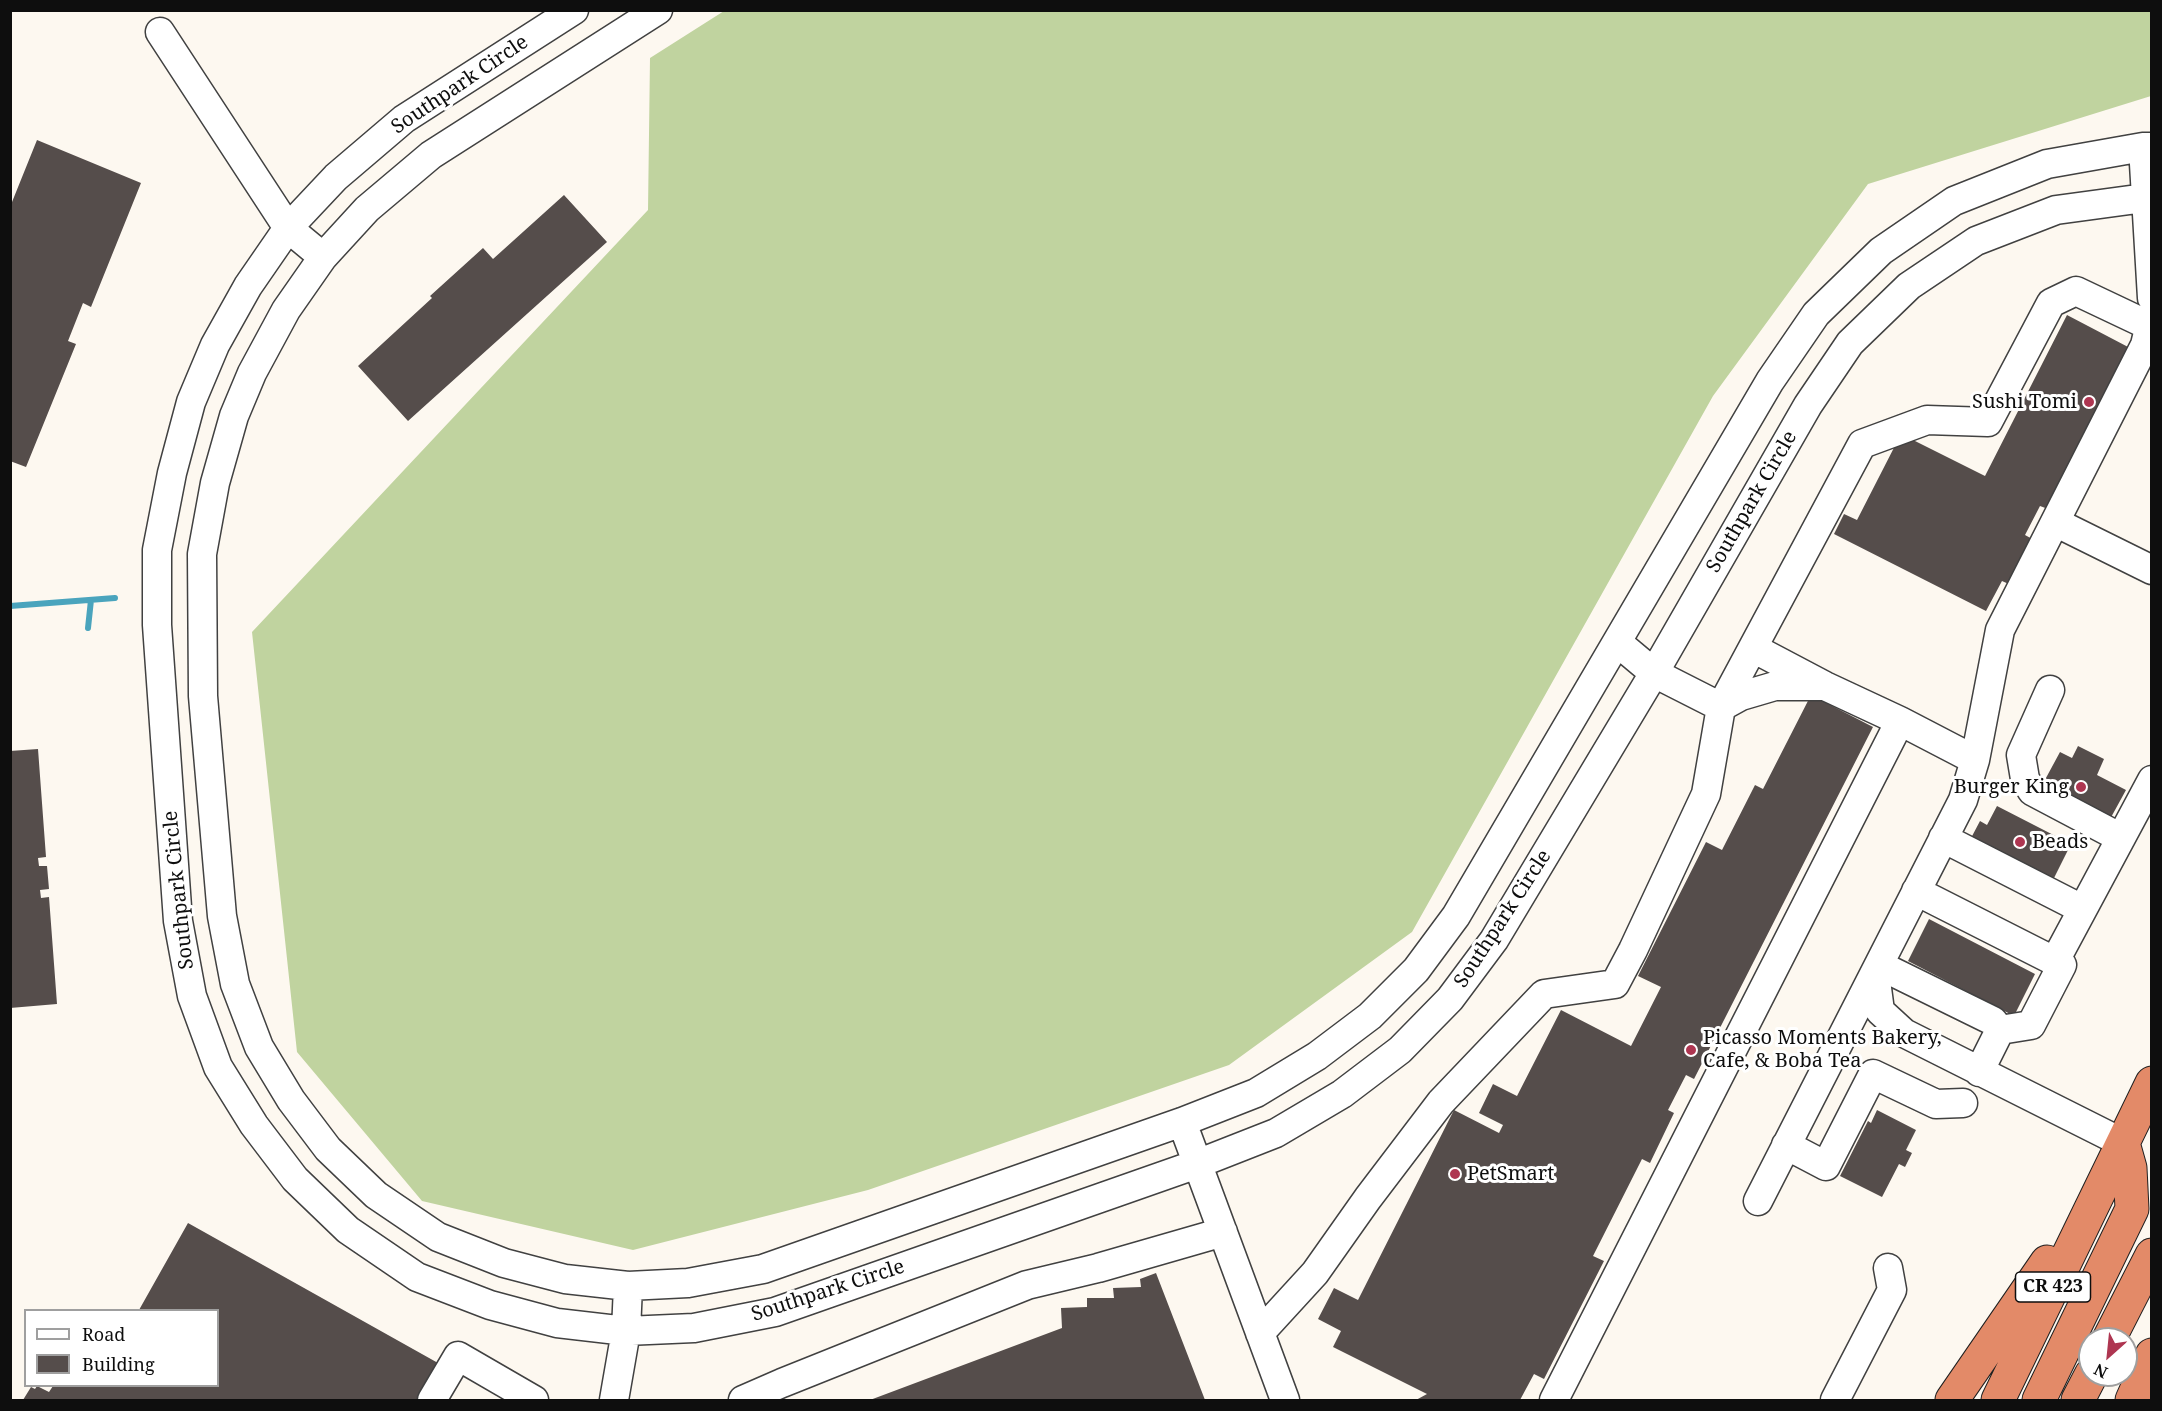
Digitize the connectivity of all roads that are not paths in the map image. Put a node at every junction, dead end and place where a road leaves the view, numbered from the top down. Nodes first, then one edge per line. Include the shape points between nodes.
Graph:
1 (574, 10) edge
2 (658, 10) edge
3 (160, 32) dead end
4 (2147, 147) edge
5 (2149, 198) edge
6 (288, 228) junction
7 (323, 256) junction
8 (2151, 298) edge
9 (2151, 323) edge
10 (2140, 383) edge
11 (2055, 522) junction
12 (2151, 570) edge
13 (1617, 642) junction
14 (1753, 648) junction
15 (1654, 673) junction
16 (1825, 686) junction
17 (2050, 690) dead end
18 (203, 696) junction
19 (161, 697) junction
20 (1721, 707) junction
21 (1900, 721) junction
22 (1975, 760) junction
23 (2151, 780) edge
24 (1943, 838) junction
25 (2121, 838) junction
26 (1916, 891) junction
27 (2082, 909) junction
28 (2055, 961) junction
29 (1877, 969) junction
30 (2000, 1030) junction
31 (1979, 1072) junction
32 (2151, 1083) edge
33 (291, 1100) junction
34 (1963, 1103) dead end
35 (1182, 1122) junction
36 (254, 1125) junction
37 (2123, 1143) junction
38 (1786, 1146) junction
39 (1197, 1164) junction
40 (2107, 1174) junction
41 (1758, 1201) dead end
42 (1223, 1232) junction
43 (2151, 1256) edge
44 (1888, 1268) dead end
45 (628, 1286) junction
46 (2115, 1327) edge
47 (626, 1331) junction
48 (1260, 1333) junction
49 (2151, 1355) edge
50 (2085, 1387) edge
51 (1561, 1398) edge
52 (432, 1401) edge
53 (534, 1401) edge
54 (614, 1401) edge
55 (743, 1401) edge
56 (1285, 1401) edge
57 (1835, 1401) edge
58 (1952, 1401) edge
59 (1998, 1401) edge
60 (2039, 1401) edge
61 (2078, 1401) edge
62 (2132, 1401) edge

1 - 6 street, Southpark Circle via 404,119 336,177
2 - 7 street, Southpark Circle via 431,155 368,209
3 - 6 street
4 - 5 street
4 - 13 street, Southpark Circle via 2046,164 1954,201 1881,251 1816,314 1770,381
5 - 8 street
5 - 15 street, Southpark Circle via 2056,210 1976,241 1909,286 1850,343 1808,405
6 - 7 street
6 - 19 street, Southpark Circle via 248,286 215,345 191,402 157,550
7 - 18 street, Southpark Circle via 255,365 234,416 215,483 202,554
9 - 10 street
9 - 14 street via 2076,291 2051,303 1988,422 1927,420 1862,444
10 - 11 street
11 - 12 street
11 - 22 street via 2001,630
13 - 15 street
13 - 35 street, Southpark Circle via 1456,916 1416,970 1370,1016 1317,1056 1256,1093
14 - 16 street
14 - 20 street
15 - 20 street
15 - 39 street, Southpark Circle via 1494,940 1450,999 1400,1050 1342,1094 1276,1133
16 - 20 street via 1775,686 1741,696
16 - 21 street
17 - 25 street via 2021,755 2025,779 2032,791
18 - 19 street
18 - 33 street, Southpark Circle via 222,915 235,984 259,1047
19 - 36 street, Southpark Circle via 178,921 192,996 218,1067
20 - 48 street via 1706,794 1615,984 1544,994 1441,1102 1315,1273
21 - 22 street
21 - 51 street
22 - 24 street via 1962,800
23 - 25 street
24 - 26 street
24 - 27 street
25 - 27 street
26 - 28 street
26 - 29 street
27 - 28 street
28 - 30 street via 2062,964 2031,1025
29 - 30 street via 1992,1021
29 - 31 street via 1880,1011 1904,1034
29 - 38 street
30 - 31 street
31 - 37 street
32 - 37 highway, CR 423
33 - 36 street
33 - 45 street, Southpark Circle via 328,1149 376,1195 438,1237 504,1263 555,1276
34 - 38 street via 1936,1104 1873,1074 1826,1166
35 - 39 street
35 - 45 street, Southpark Circle via 763,1269 688,1283
36 - 47 street, Southpark Circle via 295,1179 348,1230 417,1276 490,1305 557,1323
37 - 40 highway, CR 423
37 - 60 highway via 2130,1168 2132,1209
38 - 41 street
39 - 42 street
39 - 47 street, Southpark Circle via 775,1312 693,1328
40 - 58 highway
40 - 59 highway, CR 423
42 - 48 street
42 - 55 street via 1027,1285
43 - 46 highway
44 - 57 street via 1892,1290
45 - 47 street
47 - 54 street
48 - 56 street
49 - 62 highway
50 - 61 highway
52 - 53 street via 458,1356

